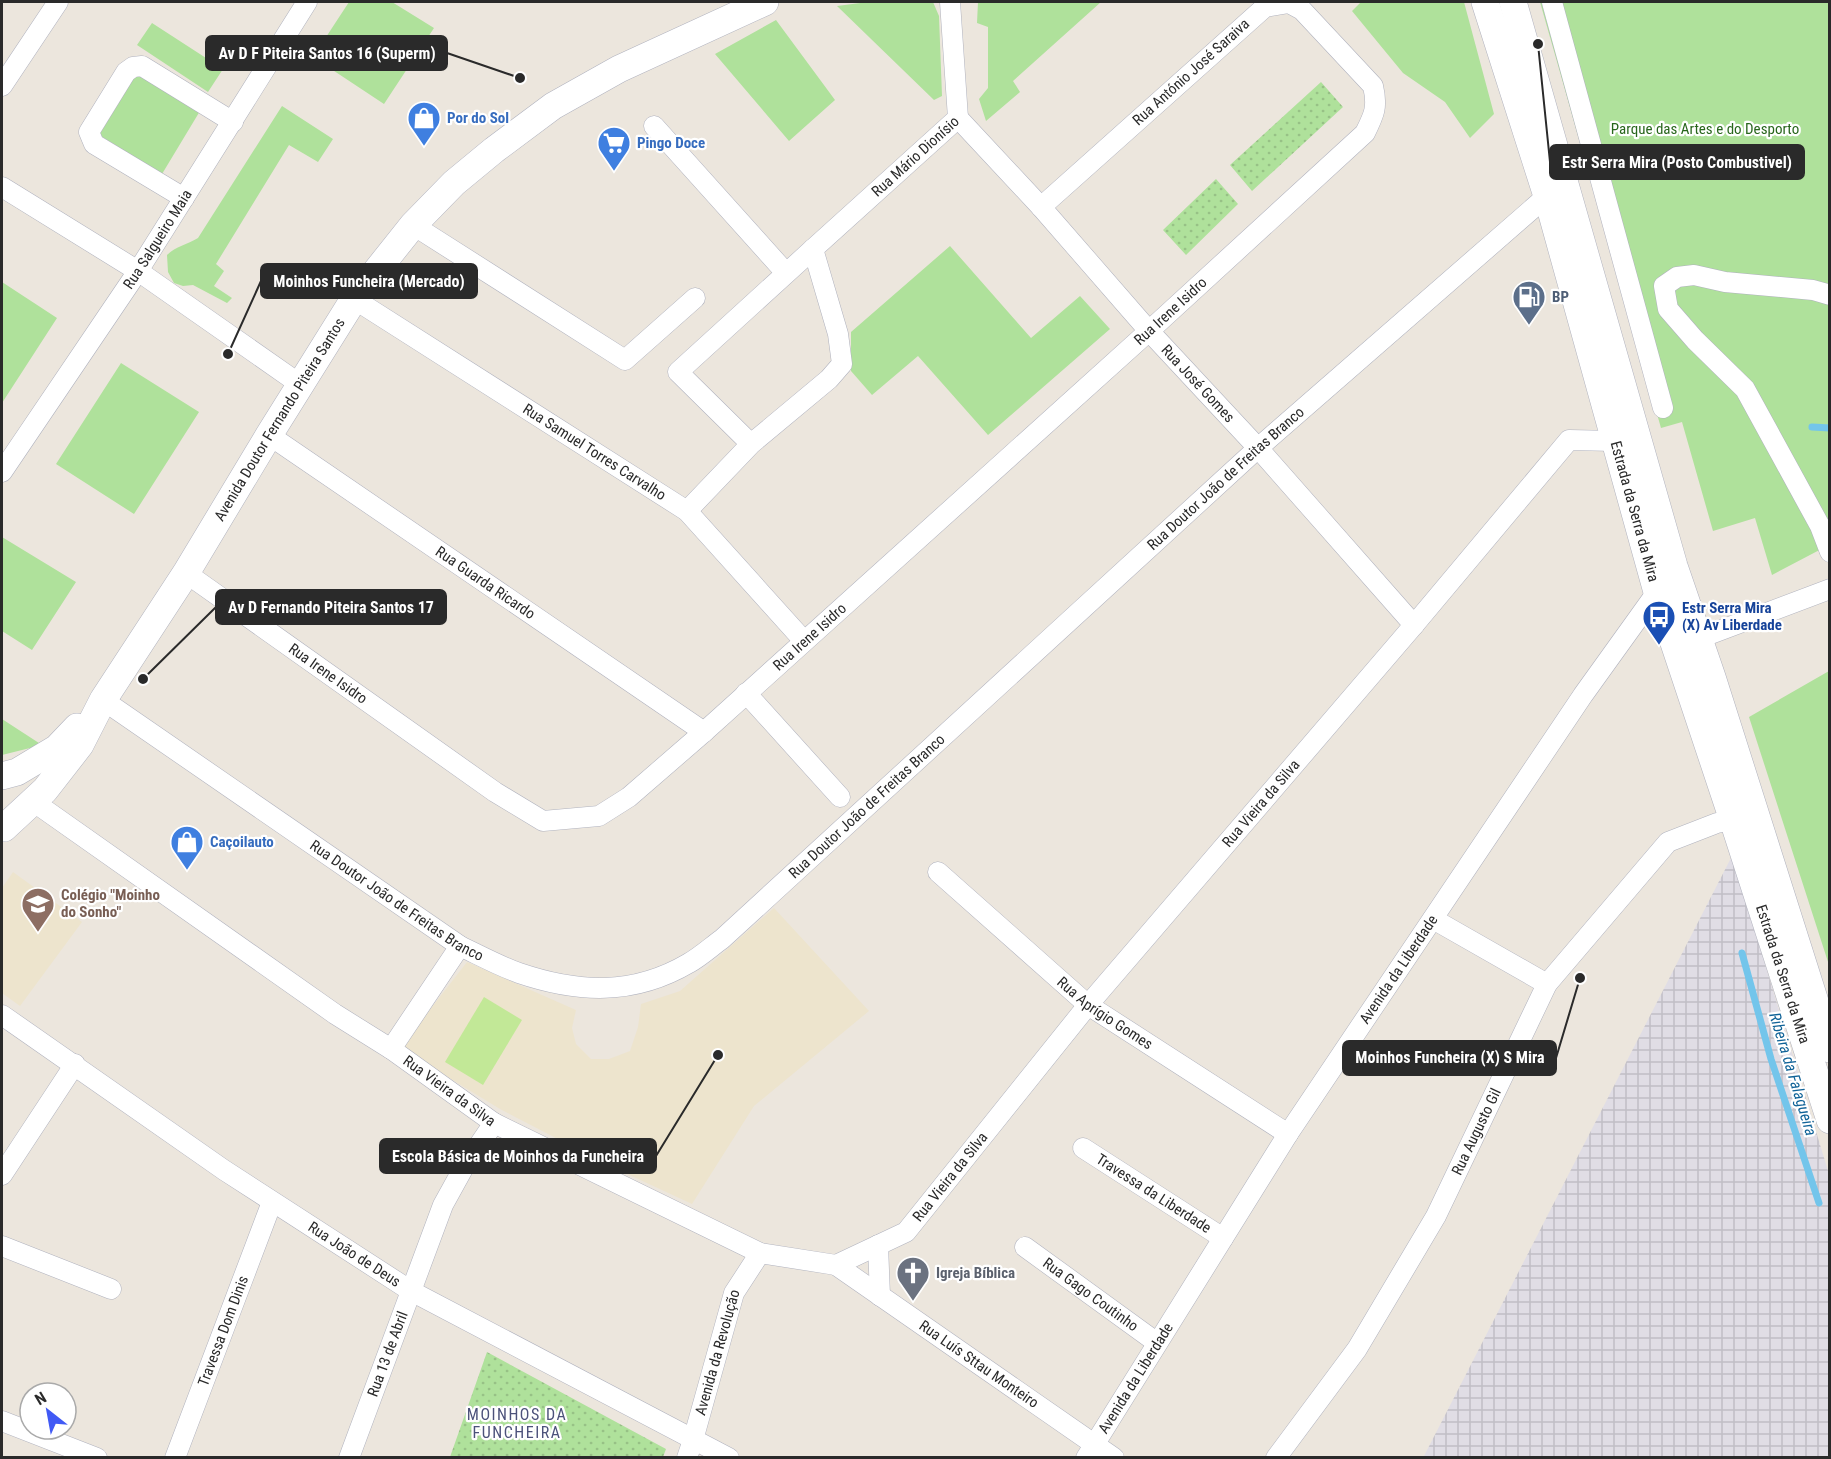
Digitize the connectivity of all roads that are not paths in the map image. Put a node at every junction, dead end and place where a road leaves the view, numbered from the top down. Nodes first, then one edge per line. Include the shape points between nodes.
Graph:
1 (58, 2) edge
2 (306, 2) edge
3 (765, 2) edge
4 (950, 2) edge
5 (1485, 2) edge
6 (1513, 2) edge
7 (1552, 2) edge
8 (2, 86) edge
9 (1373, 117) joint
10 (958, 118) junction
11 (233, 122) junction
12 (654, 126) dead end
13 (2, 187) edge
14 (1547, 196) junction
15 (184, 198) junction
16 (1041, 207) junction
17 (413, 225) junction
18 (813, 249) junction
19 (138, 271) junction
20 (786, 273) junction
21 (1830, 295) edge
22 (696, 298) dead end
23 (354, 299) junction
24 (1149, 331) junction
25 (301, 385) junction
26 (1663, 408) dead end
27 (269, 435) junction
28 (1615, 441) junction
29 (751, 444) junction
30 (1258, 448) junction
31 (2, 472) edge
32 (687, 511) junction
33 (1830, 552) edge
34 (186, 573) junction
35 (1830, 589) edge
36 (1657, 592) junction
37 (1414, 625) junction
38 (1700, 638) junction
39 (804, 641) junction
40 (746, 693) junction
41 (103, 700) junction
42 (704, 732) junction
43 (2, 776) edge
44 (840, 797) dead end
45 (34, 802) junction
46 (1734, 820) junction
47 (2, 824) edge
48 (938, 872) dead end
49 (1433, 919) junction
50 (460, 946) junction
51 (1547, 984) junction
52 (1088, 1005) junction
53 (2, 1015) edge
54 (391, 1049) junction
55 (1830, 1049) edge
56 (75, 1064) junction
57 (1830, 1120) edge
58 (494, 1123) junction
59 (1288, 1134) junction
60 (1083, 1148) dead end
61 (2, 1175) edge
62 (272, 1202) junction
63 (1223, 1238) junction
64 (878, 1245) junction
65 (2, 1246) edge
66 (1025, 1247) dead end
67 (760, 1253) junction
68 (836, 1265) junction
69 (111, 1289) dead end
70 (411, 1292) junction
71 (880, 1296) junction
72 (1156, 1342) junction
73 (2, 1421) edge
74 (690, 1449) edge
75 (1090, 1450) edge
76 (97, 1458) edge
77 (175, 1458) edge
78 (348, 1458) edge
79 (729, 1458) edge
80 (1114, 1458) edge
81 (1276, 1458) edge

1 - 8 street
2 - 11 street, Rua Salgueiro Maia
3 - 17 street, Avenida Doutor Fernando Piteira Santos via 619,69 553,106 454,183
4 - 10 street, Rua Mário Dionísio
5 - 14 street, Estrada da Serra da Mira
6 - 38 street, Estrada da Serra da Mira via 1674,566
7 - 26 street
9 - 16 street, Rua António José Saraiva via 1376,101 1372,86 1302,10 1288,3 1265,7
9 - 24 street, Rua Irene Isidro via 1365,133
10 - 16 street, Rua José Gomes
10 - 18 street, Rua Mário Dionísio
11 - 15 street, Rua Salgueiro Maia
11 - 15 street via 142,66 126,72 89,137 94,144
12 - 20 street
13 - 19 street
14 - 28 street, Estrada da Serra da Mira
14 - 30 street, Rua Doutor João de Freitas Branco
15 - 19 street, Rua Salgueiro Maia
16 - 24 street, Rua José Gomes
17 - 22 street via 625,360
17 - 23 street, Avenida Doutor Fernando Piteira Santos
18 - 20 street, Rua Mário Dionísio
18 - 29 street via 838,334 842,364
19 - 25 street
19 - 31 street, Rua Salgueiro Maia
20 - 29 street, Rua Mário Dionísio via 678,372
21 - 33 street via 1694,275 1677,277 1664,286 1668,309 1745,389 1820,526
23 - 25 street, Avenida Doutor Fernando Piteira Santos
23 - 32 street, Rua Samuel Torres Carvalho
24 - 30 street, Rua José Gomes
24 - 39 street, Rua Irene Isidro
25 - 27 street, Avenida Doutor Fernando Piteira Santos
27 - 34 street, Avenida Doutor Fernando Piteira Santos
27 - 42 street, Rua Guarda Ricardo
28 - 36 street, Estrada da Serra da Mira
28 - 37 street, Rua Vieira da Silva via 1569,440
29 - 32 street
30 - 37 street, Rua José Gomes
30 - 50 street, Rua Doutor João de Freitas Branco via 722,939 689,963 621,988 582,988 518,973
32 - 39 street, Rua Samuel Torres Carvalho
34 - 41 street, Avenida Doutor Fernando Piteira Santos
34 - 42 street, Rua Irene Isidro via 485,785 543,821 599,816 629,797
35 - 38 street
36 - 46 street, Estrada da Serra da Mira
36 - 49 street, Avenida da Liberdade
37 - 52 street, Rua Vieira da Silva
38 - 55 street, Estrada da Serra da Mira
39 - 40 street, Rua Irene Isidro
40 - 42 street, Rua Irene Isidro
40 - 44 street
41 - 43 street, Avenida Doutor Fernando Piteira Santos via 57,748
41 - 45 street, Avenida Doutor Fernando Piteira Santos via 80,745
41 - 50 street, Rua Doutor João de Freitas Branco
45 - 47 street, Avenida Doutor Fernando Piteira Santos
45 - 54 street, Rua Vieira da Silva via 335,1014
46 - 51 street, Rua Augusto Gil via 1668,842
46 - 57 street, Estrada da Serra da Mira
48 - 52 street, Rua Aprígio Gomes
49 - 51 street
49 - 59 street, Avenida da Liberdade
50 - 54 street
51 - 81 street, Rua Augusto Gil via 1436,1216 1357,1349
52 - 59 street, Rua Aprígio Gomes
52 - 64 street, Rua Vieira da Silva via 906,1232
53 - 56 street, Rua João de Deus
54 - 58 street, Rua Vieira da Silva
56 - 61 street
56 - 62 street, Rua João de Deus
58 - 67 street, Rua Vieira da Silva
58 - 70 street, Rua 13 de Abril via 443,1204
59 - 63 street, Avenida da Liberdade
60 - 63 street, Travessa da Liberdade
62 - 70 street, Rua João de Deus
62 - 77 street, Travessa Dom Dinis
63 - 72 street, Avenida da Liberdade
64 - 68 street, Rua Vieira da Silva
64 - 71 street
65 - 69 street
66 - 72 street, Rua Gago Coutinho
67 - 68 street, Rua Vieira da Silva
67 - 74 street, Avenida da Revolução via 734,1293
68 - 71 street, Rua Luís Sttau Monteiro
70 - 74 street, Rua João de Deus
70 - 78 street, Rua 13 de Abril
71 - 75 street, Rua Luís Sttau Monteiro
72 - 75 street, Avenida da Liberdade
73 - 76 street
74 - 79 street, Rua João de Deus
75 - 80 street

